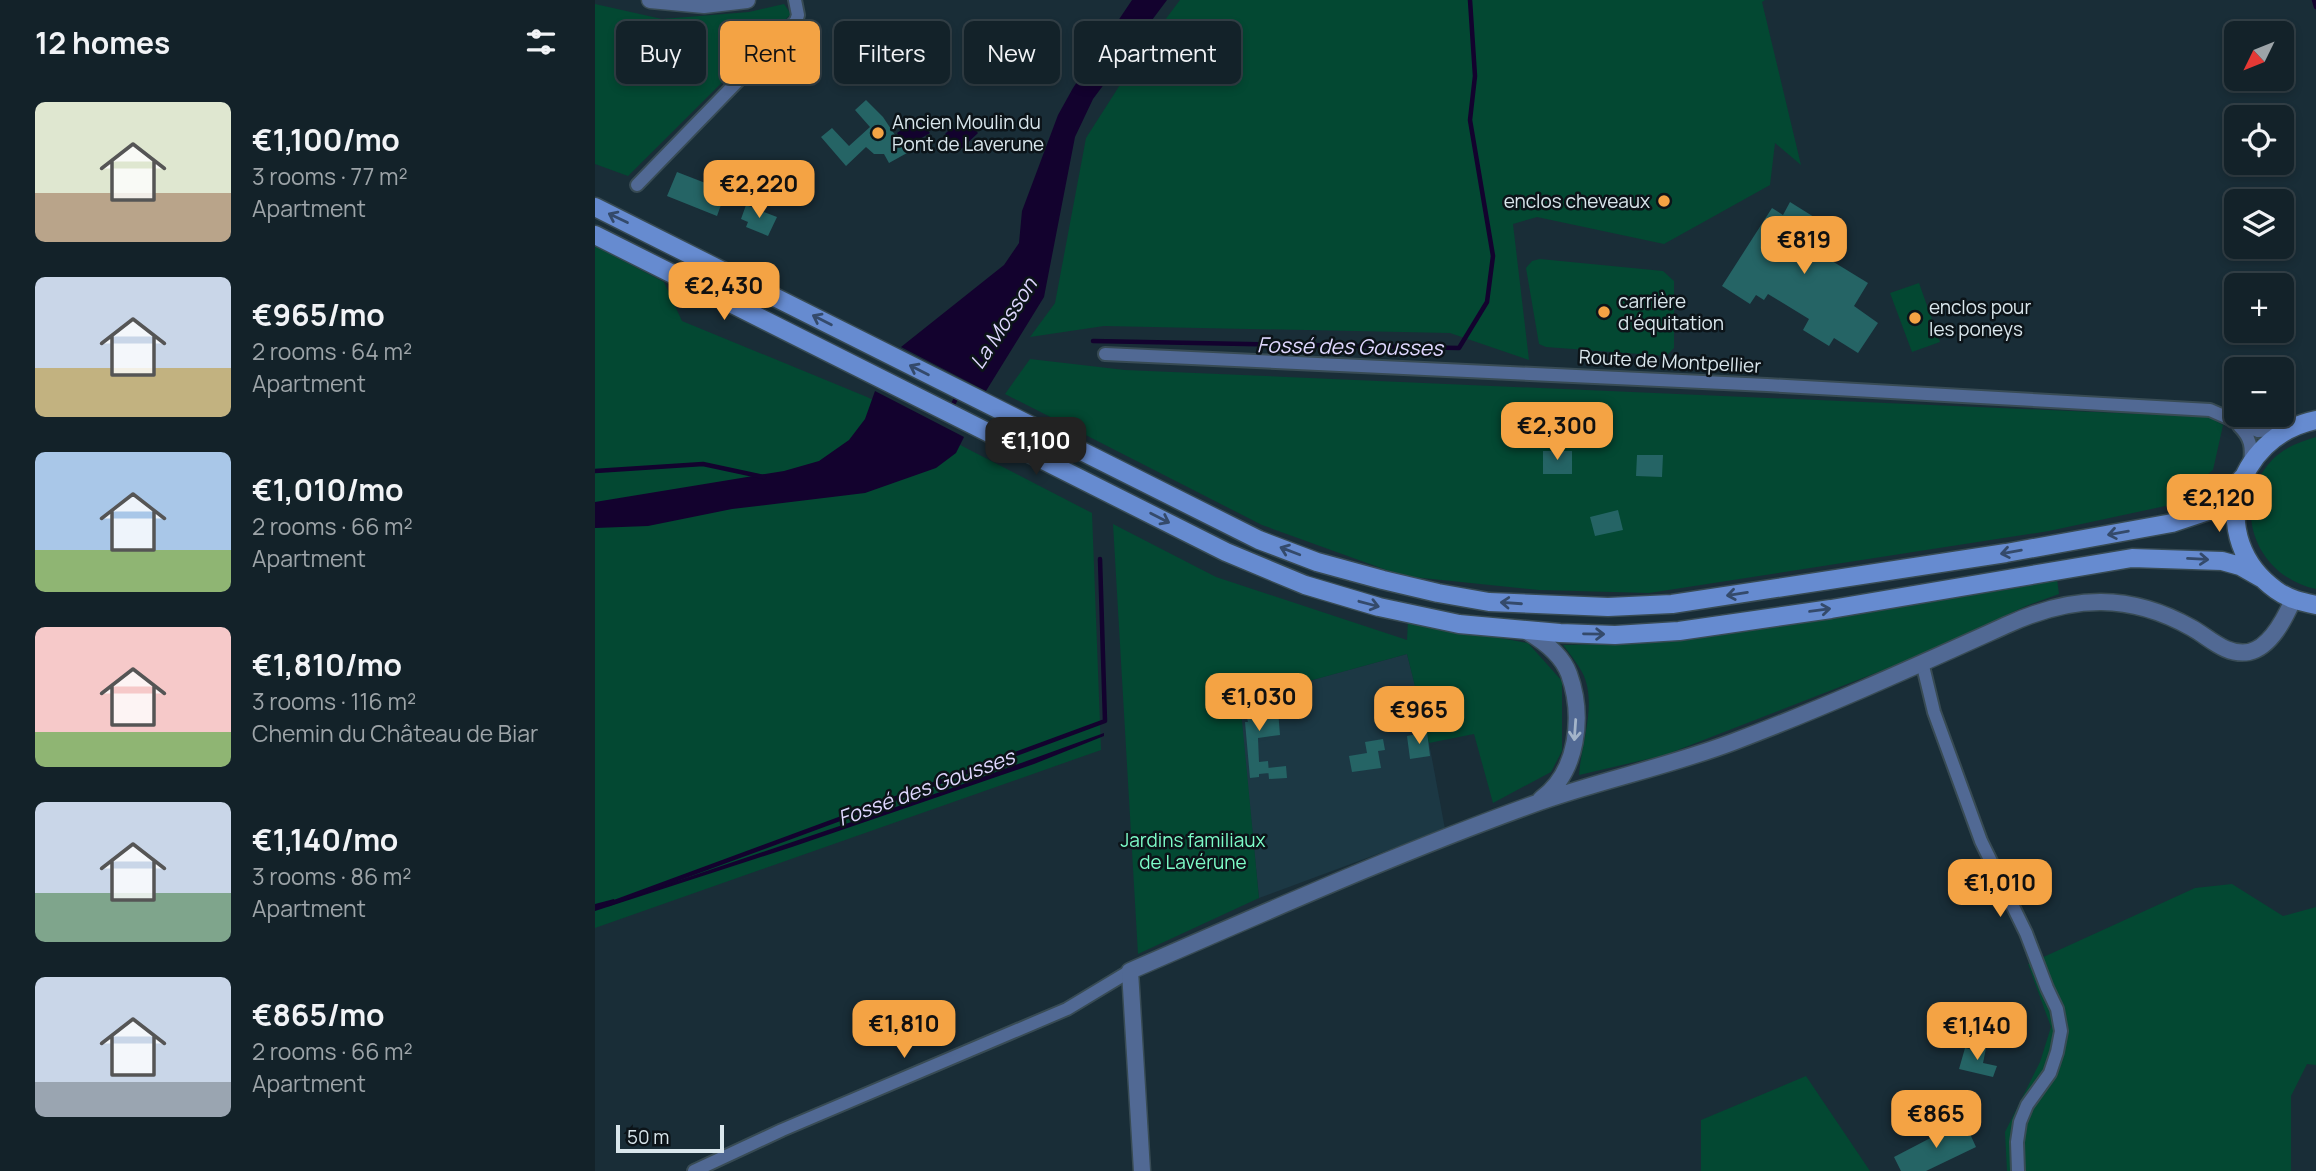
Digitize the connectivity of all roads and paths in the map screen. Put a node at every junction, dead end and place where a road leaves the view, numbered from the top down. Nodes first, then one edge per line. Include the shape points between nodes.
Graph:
1 (650, 0) edge
2 (747, 0) edge
3 (795, 0) edge
4 (637, 185) dead end
5 (595, 207) edge
6 (595, 235) edge
7 (1105, 354) dead end
8 (2224, 415) edge
9 (2316, 421) edge
10 (2239, 427) edge
11 (2251, 427) edge
12 (2287, 429) junction
13 (2246, 470) junction
14 (2261, 578) junction
15 (2294, 600) junction
16 (2316, 605) edge
17 (1528, 632) junction
18 (1922, 662) junction
19 (1561, 780) junction
20 (1587, 788) junction
21 (1533, 804) junction
22 (1130, 971) junction
23 (694, 1171) edge
24 (1142, 1171) edge
25 (2018, 1171) edge

1 - 2 street via 704,5
3 - 4 street via 796,21
13 -> 5 main road via 2230,496 2214,509 2172,523 2006,553 1672,604 1608,607 1489,602 1317,562 1259,540
6 -> 17 main road via 1199,539 1305,585 1410,614
7 - 8 street, Route de Montpellier via 1739,383 2210,410
9 - 12 main road
10 - 13 street via 2252,448
11 - 12 street, Route de Montpellier
12 - 13 main road via 2273,438
13 - 14 main road via 2236,520 2248,561
14 - 15 main road
17 -> 14 main road via 1615,635 1679,631 2132,558 2222,561
15 - 16 main road
15 - 18 street via 2265,643 2247,652 2226,649 2166,614 2128,602 2101,601 2074,603 2019,619
17 -> 19 street via 1559,657 1569,673 1576,701 1576,733
18 - 20 street via 1731,743
18 - 25 street via 1934,712 1981,841 2057,1009 2061,1031 2057,1052 2050,1073 2020,1122
19 - 20 street
19 - 21 street
20 - 21 street
21 - 22 street
22 - 23 street via 1067,1009
22 - 24 street

